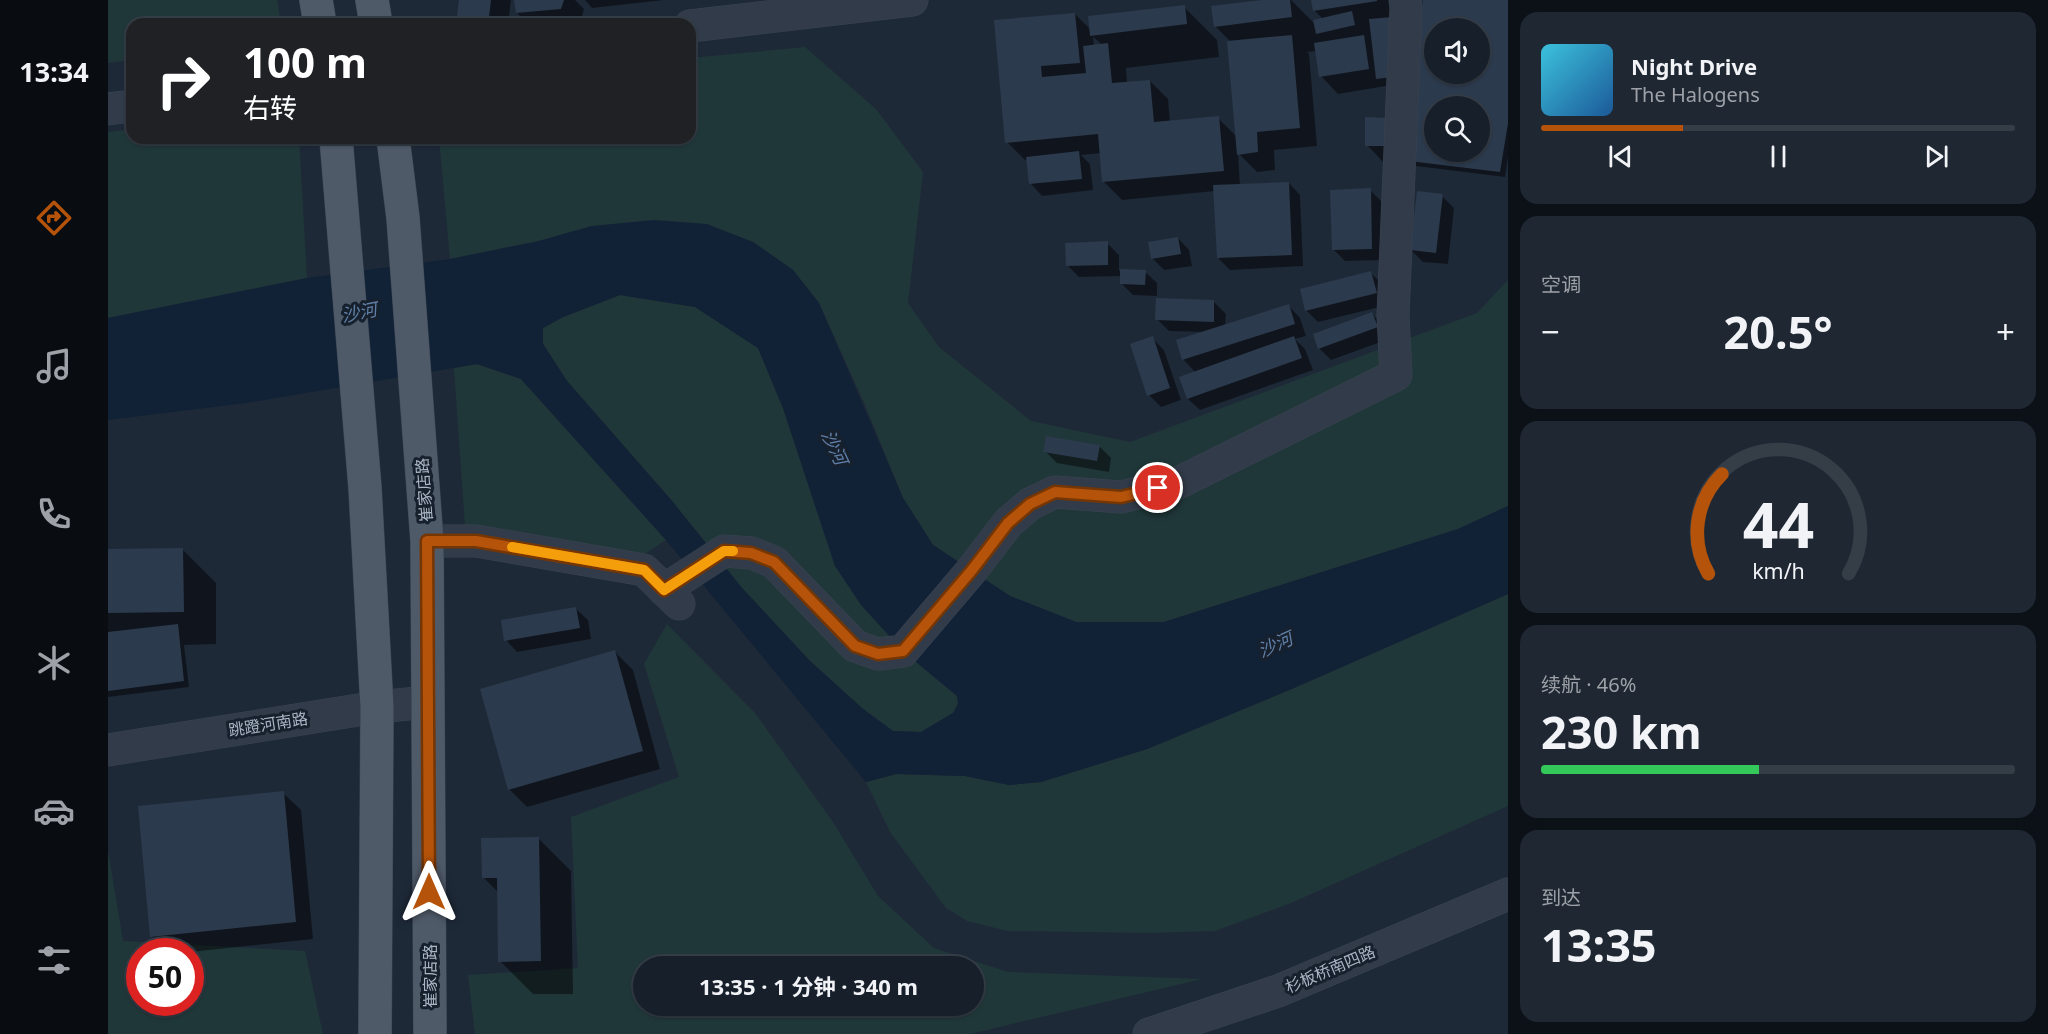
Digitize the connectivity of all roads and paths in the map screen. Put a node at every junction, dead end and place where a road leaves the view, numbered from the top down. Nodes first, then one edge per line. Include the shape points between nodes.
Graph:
1 (316, 0) edge
2 (372, 0) edge
3 (912, 0) edge
4 (1405, 0) edge
5 (319, 18) edge
6 (375, 18) edge
7 (696, 25) edge
8 (126, 107) edge
9 (108, 109) edge
10 (395, 151) edge
11 (338, 153) edge
12 (427, 541) junction
13 (428, 702) junction
14 (377, 707) junction
15 (108, 750) edge
16 (1508, 894) edge
17 (375, 1034) edge
18 (430, 1034) edge
19 (1149, 1034) edge

1 - 5 main road
2 - 6 main road
3 - 7 street
4 - 12 street via 1393,315 1396,375 1176,484 1121,497 1055,492 1030,504 1008,523 903,651 878,654 855,646 774,562 751,553 724,551 675,592 644,570 476,541
8 - 9 street
10 - 12 main road, 崔家店路
11 - 14 main road
12 - 13 main road, 崔家店路
13 - 14 street, 跳蹬河南路
13 - 18 main road, 崔家店路
14 - 15 street, 跳蹬河南路
14 - 17 main road
16 - 19 street, 杉板桥南四路 via 1278,991

